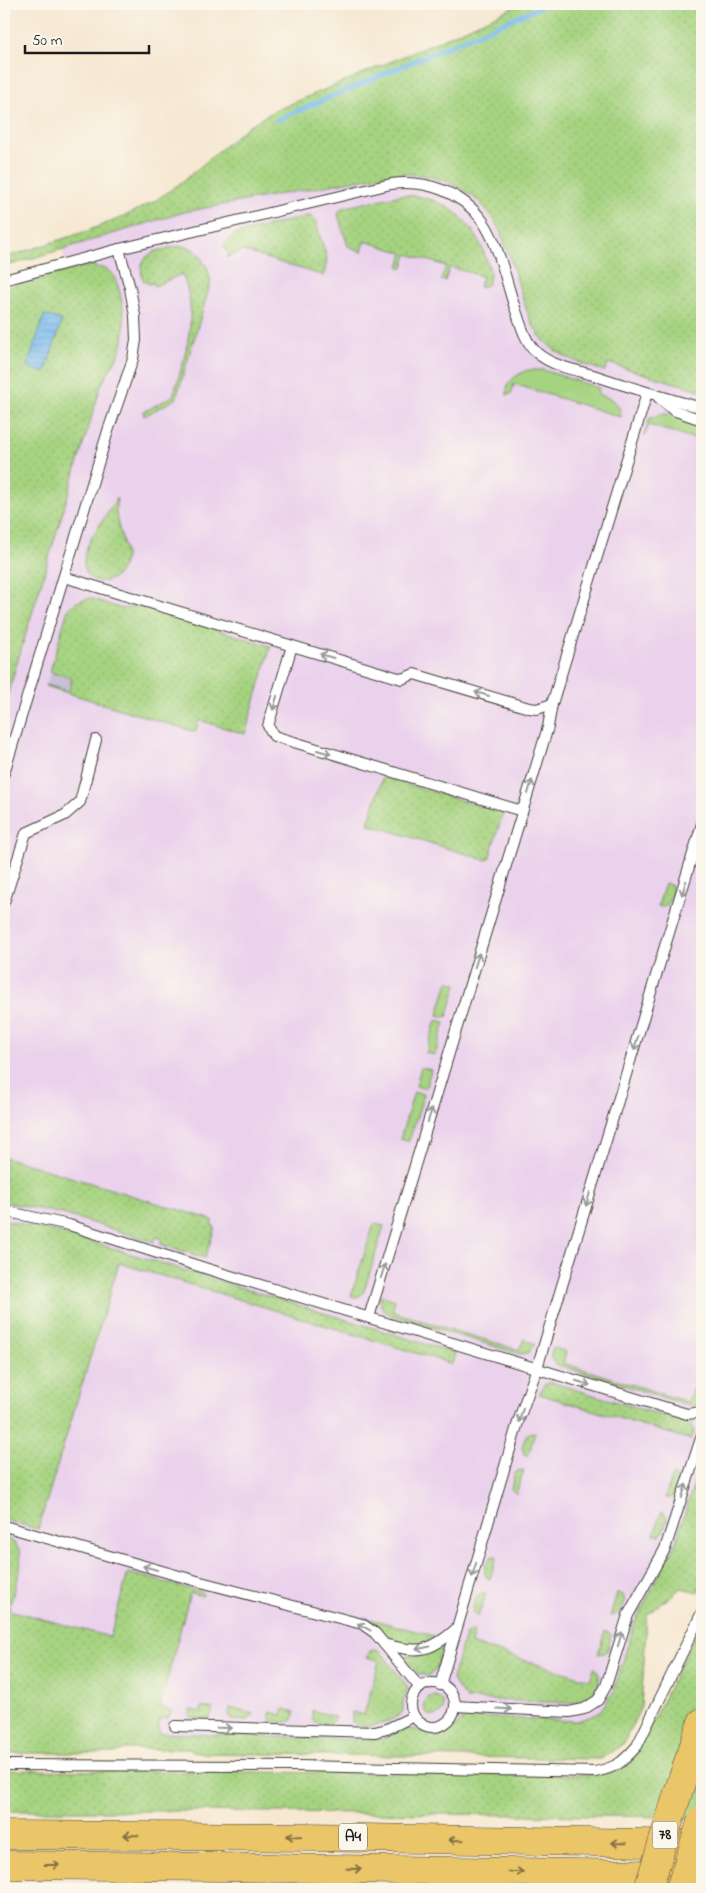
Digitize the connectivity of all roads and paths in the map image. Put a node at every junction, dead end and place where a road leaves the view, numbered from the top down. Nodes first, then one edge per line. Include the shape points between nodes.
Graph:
1 (119, 249) junction
2 (4, 280) edge
3 (652, 395) junction
4 (702, 408) edge
5 (702, 420) edge
6 (64, 577) junction
7 (292, 646) junction
8 (552, 704) junction
9 (96, 740) dead end
10 (4, 773) edge
11 (522, 811) junction
12 (702, 824) edge
13 (4, 902) edge
14 (4, 1211) edge
15 (369, 1318) junction
16 (537, 1368) junction
17 (702, 1412) edge
18 (702, 1435) edge
19 (4, 1526) edge
20 (702, 1612) edge
21 (457, 1628) junction
22 (384, 1644) junction
23 (440, 1685) junction
24 (420, 1688) junction
25 (455, 1706) junction
26 (414, 1716) junction
27 (702, 1722) edge
28 (175, 1726) dead end
29 (4, 1765) edge
30 (702, 1819) edge
31 (4, 1835) edge
32 (702, 1844) edge
33 (4, 1865) edge
34 (702, 1875) edge
35 (648, 1889) edge
36 (680, 1889) edge

1 - 2 lane
1 - 3 lane via 391,184 428,185 457,198 482,220 496,249 523,329 537,352 562,366
1 - 6 lane via 134,307 136,340 133,358
3 - 4 lane
3 - 5 lane via 673,410
3 - 8 lane
6 - 7 lane
6 - 10 lane
8 -> 7 lane via 529,708 414,674 402,679
7 -> 11 lane via 268,726 274,736
11 -> 8 lane
9 - 13 lane via 80,802 65,814 26,833
15 -> 11 lane
12 -> 16 lane
14 - 15 lane via 69,1225
15 - 16 lane
16 -> 17 lane via 687,1414
16 -> 21 lane
25 -> 18 lane via 569,1712 584,1709 598,1700 606,1686 628,1615 665,1549
22 -> 19 lane via 362,1624
20 - 29 lane via 637,1746 614,1768 594,1772
21 -> 22 lane via 424,1649
21 - 23 lane
22 - 24 lane
23 - 24 lane via 429,1684
23 - 25 lane via 451,1693
24 - 26 lane via 412,1698
25 - 26 lane via 450,1719 438,1727 424,1726
28 -> 26 lane via 375,1732
27 - 35 main road, 78, bridge
30 - 36 main road, 78, bridge
32 -> 31 main road, A4
33 -> 34 main road, A4

